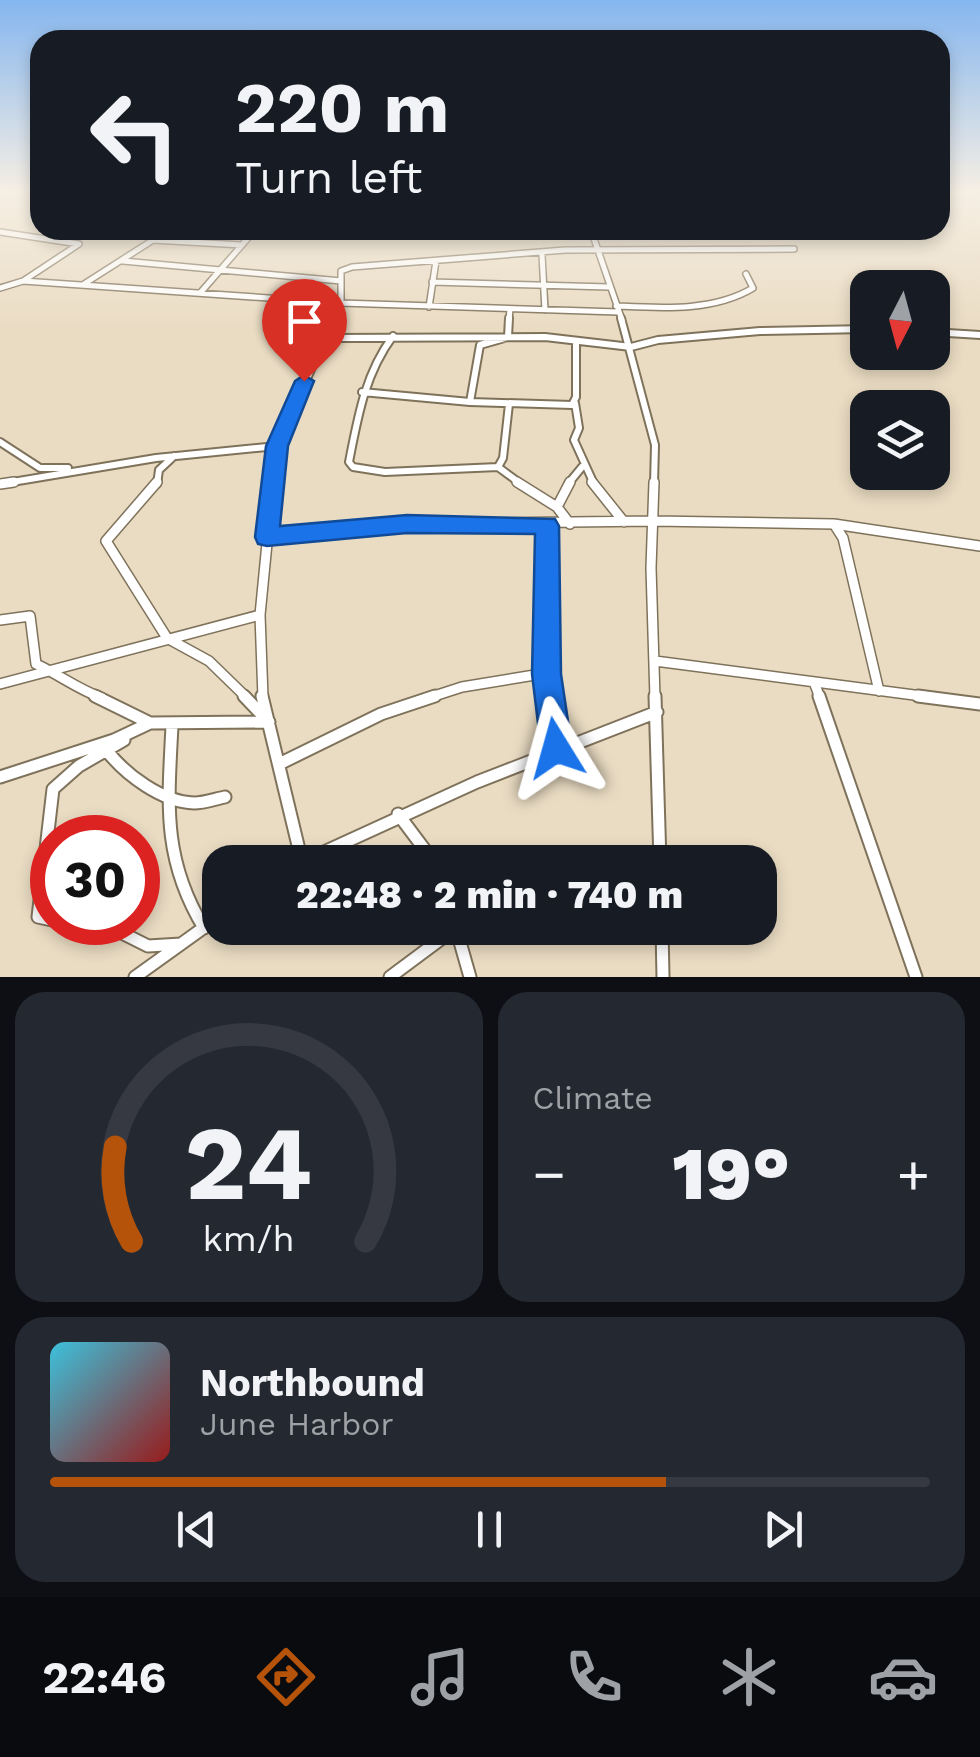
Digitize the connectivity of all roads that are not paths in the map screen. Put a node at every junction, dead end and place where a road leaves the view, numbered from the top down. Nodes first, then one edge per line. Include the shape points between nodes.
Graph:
1 (52, 240) edge
2 (247, 240) edge
3 (594, 240) edge
4 (242, 245) junction
5 (794, 249) dead end
6 (597, 252) junction
7 (542, 255) junction
8 (123, 261) junction
9 (436, 261) junction
10 (220, 270) junction
11 (746, 274) dead end
12 (23, 281) junction
13 (341, 281) junction
14 (432, 282) junction
15 (81, 285) junction
16 (545, 285) junction
17 (609, 287) junction
18 (0, 288) edge
19 (201, 292) junction
20 (341, 303) junction
21 (429, 307) junction
22 (510, 309) junction
23 (617, 309) junction
24 (545, 310) junction
25 (850, 329) edge
26 (950, 333) edge
27 (980, 335) edge
28 (393, 336) junction
29 (508, 337) junction
30 (328, 338) junction
31 (576, 342) junction
32 (631, 347) junction
33 (362, 392) junction
34 (470, 402) junction
35 (575, 402) junction
36 (510, 404) junction
37 (0, 442) edge
38 (277, 446) junction
39 (174, 456) junction
40 (498, 466) junction
41 (582, 466) junction
42 (88, 469) junction
43 (0, 484) edge
44 (557, 506) junction
45 (654, 521) junction
46 (624, 522) junction
47 (570, 524) junction
48 (834, 524) junction
49 (547, 526) junction
50 (267, 537) junction
51 (980, 546) edge
52 (260, 615) junction
53 (0, 620) edge
54 (167, 638) junction
55 (655, 662) junction
56 (46, 670) junction
57 (546, 674) junction
58 (814, 682) junction
59 (0, 684) edge
60 (879, 691) junction
61 (980, 704) edge
62 (657, 712) junction
63 (268, 722) junction
64 (150, 723) junction
65 (172, 726) junction
66 (124, 740) junction
67 (556, 748) junction
68 (107, 751) junction
69 (279, 764) junction
70 (0, 777) edge
71 (170, 794) junction
72 (226, 796) dead end
73 (398, 814) junction
74 (50, 815) edge
75 (298, 845) edge
76 (336, 845) edge
77 (421, 845) edge
78 (660, 845) edge
79 (202, 925) edge
80 (202, 929) edge
81 (181, 944) junction
82 (146, 945) edge
83 (433, 945) edge
84 (461, 945) edge
85 (663, 945) edge
86 (135, 977) edge
87 (390, 977) edge
88 (470, 977) edge
89 (664, 977) edge
90 (916, 977) edge

1 - 12 street via 78,244
2 - 4 street
3 - 6 street
4 - 8 street via 153,240
4 - 10 street
5 - 6 street
6 - 7 street
6 - 17 street
7 - 9 street
7 - 16 street
8 - 10 street
8 - 15 street
9 - 13 street via 348,267
9 - 14 street
10 - 13 street
10 - 19 street
11 - 23 street via 753,288 712,303
12 - 15 street
12 - 18 street
13 - 20 street
14 - 16 street
14 - 21 street
15 - 19 street
16 - 17 street
16 - 24 street
17 - 23 street
19 - 20 street
20 - 21 street
20 - 30 street
21 - 22 street
22 - 24 street
22 - 29 street
23 - 24 street
23 - 32 street
25 - 32 street via 760,331
26 - 27 street
28 - 29 street
28 - 30 street
28 - 33 street
29 - 31 street
29 - 34 street via 480,346
30 - 38 street
31 - 32 street
31 - 35 street
32 - 45 street via 655,445
33 - 34 street
33 - 40 street via 353,467 385,472
34 - 36 street
35 - 36 street
35 - 41 street via 574,440
36 - 40 street
37 - 42 street via 40,468
38 - 39 street
38 - 50 street
39 - 42 street
39 - 54 street via 159,470 156,487 106,541
40 - 44 street
41 - 44 street
41 - 46 street
42 - 43 street
44 - 47 street
45 - 46 street
45 - 48 street
45 - 55 street
46 - 47 street
47 - 49 street
48 - 51 street
48 - 60 street via 843,538
49 - 50 street via 407,524
49 - 57 street
50 - 52 street
52 - 54 street
52 - 63 street
53 - 56 street via 30,616 36,664
54 - 56 street
54 - 63 street via 206,660
55 - 58 street
55 - 62 street
56 - 59 street
56 - 64 street
57 - 67 street
57 - 69 street via 462,688 381,714
58 - 60 street
58 - 90 street
60 - 61 street
62 - 67 street
62 - 78 street
63 - 65 street
63 - 69 street
64 - 65 street
64 - 66 street
65 - 71 street
66 - 68 street
66 - 70 street
67 - 73 street
68 - 71 street via 143,784
68 - 74 street via 53,790
69 - 75 street
71 - 72 street via 193,803
71 - 79 street via 168,854 183,898
73 - 76 street
73 - 77 street
80 - 81 street
81 - 82 street
81 - 86 street
83 - 87 street
84 - 88 street
85 - 89 street

